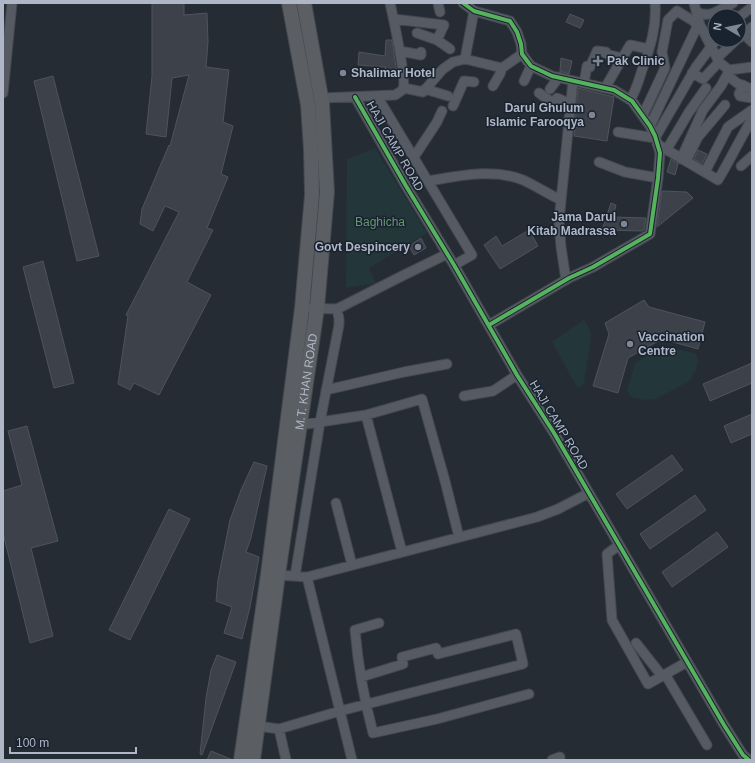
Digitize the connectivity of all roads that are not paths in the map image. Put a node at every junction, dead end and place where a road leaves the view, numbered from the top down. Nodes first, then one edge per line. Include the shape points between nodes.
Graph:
1 (12, 3) edge
2 (289, 3) edge
3 (304, 3) edge
4 (390, 3) edge
5 (463, 3) edge
6 (656, 3) edge
7 (733, 3) edge
8 (695, 7) edge
9 (474, 11) junction
10 (394, 19) junction
11 (699, 28) junction
12 (417, 33) dead end
13 (707, 37) edge
14 (437, 40) junction
15 (710, 48) edge
16 (714, 48) edge
17 (729, 48) edge
18 (450, 49) dead end
19 (649, 49) junction
20 (400, 51) junction
21 (421, 52) dead end
22 (522, 54) junction
23 (622, 58) junction
24 (466, 59) junction
25 (718, 60) junction
26 (531, 66) junction
27 (752, 67) edge
28 (502, 68) junction
29 (728, 72) junction
30 (692, 73) junction
31 (559, 77) junction
32 (524, 81) dead end
33 (574, 81) junction
34 (474, 82) dead end
35 (584, 83) junction
36 (743, 85) junction
37 (493, 86) dead end
38 (404, 88) junction
39 (605, 88) junction
40 (706, 88) dead end
41 (425, 89) junction
42 (550, 89) dead end
43 (752, 89) edge
44 (3, 93) edge
45 (539, 93) dead end
46 (377, 96) junction
47 (448, 96) dead end
48 (355, 97) junction
49 (322, 98) junction
50 (752, 98) edge
51 (630, 100) junction
52 (571, 104) junction
53 (453, 106) dead end
54 (725, 106) dead end
55 (442, 111) dead end
56 (751, 114) edge
57 (643, 116) junction
58 (650, 126) junction
59 (618, 132) dead end
60 (656, 141) junction
61 (667, 149) junction
62 (752, 156) edge
63 (414, 157) junction
64 (684, 160) junction
65 (599, 162) dead end
66 (741, 166) dead end
67 (705, 172) junction
68 (658, 178) junction
69 (428, 181) junction
70 (561, 200) junction
71 (446, 254) junction
72 (454, 265) junction
73 (566, 280) junction
74 (302, 308) junction
75 (317, 308) junction
76 (337, 309) junction
77 (488, 325) junction
78 (447, 364) dead end
79 (517, 375) junction
80 (326, 390) junction
81 (464, 396) dead end
82 (366, 415) junction
83 (320, 422) junction
84 (300, 425) junction
85 (589, 493) junction
86 (336, 503) dead end
87 (459, 538) junction
88 (619, 545) junction
89 (402, 552) junction
90 (352, 565) junction
91 (278, 575) junction
92 (295, 576) junction
93 (307, 577) junction
94 (379, 623) dead end
95 (636, 643) dead end
96 (687, 662) junction
97 (664, 675) junction
98 (361, 677) junction
99 (529, 694) dead end
100 (365, 704) junction
101 (340, 711) junction
102 (258, 726) junction
103 (279, 729) junction
104 (707, 745) dead end
105 (241, 760) edge
106 (253, 760) edge
107 (286, 760) edge
108 (352, 760) edge
109 (749, 760) edge

1 - 44 street
2 - 74 highway, M.T. KHAN ROAD via 308,105 311,150 312,195
3 - 49 highway, M.T. KHAN ROAD
4 - 10 street
5 - 9 street
6 - 19 street via 655,30
7 - 8 street via 709,15 703,15
8 - 11 street
9 - 22 street via 510,21 521,44
9 - 24 street
10 - 14 street via 444,25
10 - 20 street
11 - 13 street
11 - 57 street via 695,22 677,12 668,20 662,52 664,68
11 - 58 street
12 - 14 street
14 - 18 street
15 - 30 street
16 - 25 street
17 - 25 street
19 - 23 street via 630,45
19 - 51 street
20 - 21 street via 421,55
20 - 38 street
22 - 26 street
22 - 28 street
23 - 35 street via 597,52 590,67 586,66
23 - 39 street
24 - 28 street
24 - 41 street via 453,62 443,69
25 - 29 street
25 - 30 street via 703,79
26 - 31 street
26 - 32 street
27 - 29 street
28 - 37 street
29 - 36 street
29 - 64 street via 703,110
30 - 60 street
31 - 33 street
31 - 42 street
33 - 35 street
33 - 52 street
34 - 53 street via 464,81
35 - 39 street
36 - 43 street
36 - 50 street via 740,96
38 - 41 street via 423,92
38 - 46 street via 395,95
39 - 51 street via 614,90
40 - 61 street
41 - 47 street
45 - 52 street via 553,103 557,98
46 - 48 street
46 - 63 street
48 - 49 street
48 - 71 street, HAJI CAMP ROAD
49 - 75 highway, M.T. KHAN ROAD via 327,192
51 - 57 street
52 - 70 street
54 - 64 street via 698,137
55 - 63 street
56 - 67 street via 728,127
56 - 67 street via 718,180
57 - 58 street
58 - 60 street
59 - 60 street
60 - 61 street
60 - 68 street via 660,153
61 - 64 street
62 - 66 street
63 - 69 street
64 - 67 street
65 - 68 street via 625,172
68 - 73 street via 650,234
69 - 70 street via 497,174 522,180
69 - 72 street via 472,255
70 - 73 street via 559,221
71 - 72 street, HAJI CAMP ROAD
71 - 76 street
72 - 77 street, HAJI CAMP ROAD
73 - 77 street
74 - 75 street
74 - 105 highway, M.T. KHAN ROAD
75 - 76 street
75 - 84 highway, M.T. KHAN ROAD
76 - 80 street via 339,325
77 - 79 street, HAJI CAMP ROAD
78 - 80 street
79 - 81 street via 493,392
79 - 85 street, HAJI CAMP ROAD
80 - 83 street
82 - 83 street
82 - 87 street via 422,399
82 - 89 street
83 - 84 street
83 - 92 street
84 - 91 highway, M.T. KHAN ROAD
85 - 87 street via 537,517
85 - 88 street, HAJI CAMP ROAD
86 - 90 street
87 - 89 street
88 - 96 street, HAJI CAMP ROAD
88 - 97 street via 607,554 612,620 648,684
89 - 90 street
90 - 93 street
91 - 92 street
91 - 102 highway, M.T. KHAN ROAD
92 - 93 street
93 - 101 street
94 - 98 street via 355,630
95 - 97 street
96 - 97 street
96 - 109 street, HAJI CAMP ROAD via 743,755
97 - 104 street
98 - 100 street
98 - 100 street via 403,664 402,657 436,648 438,654 516,634 524,664
99 - 100 street via 373,733
100 - 101 street
101 - 103 street
101 - 108 street
102 - 103 street
102 - 106 highway, M.T. KHAN ROAD
103 - 107 street

